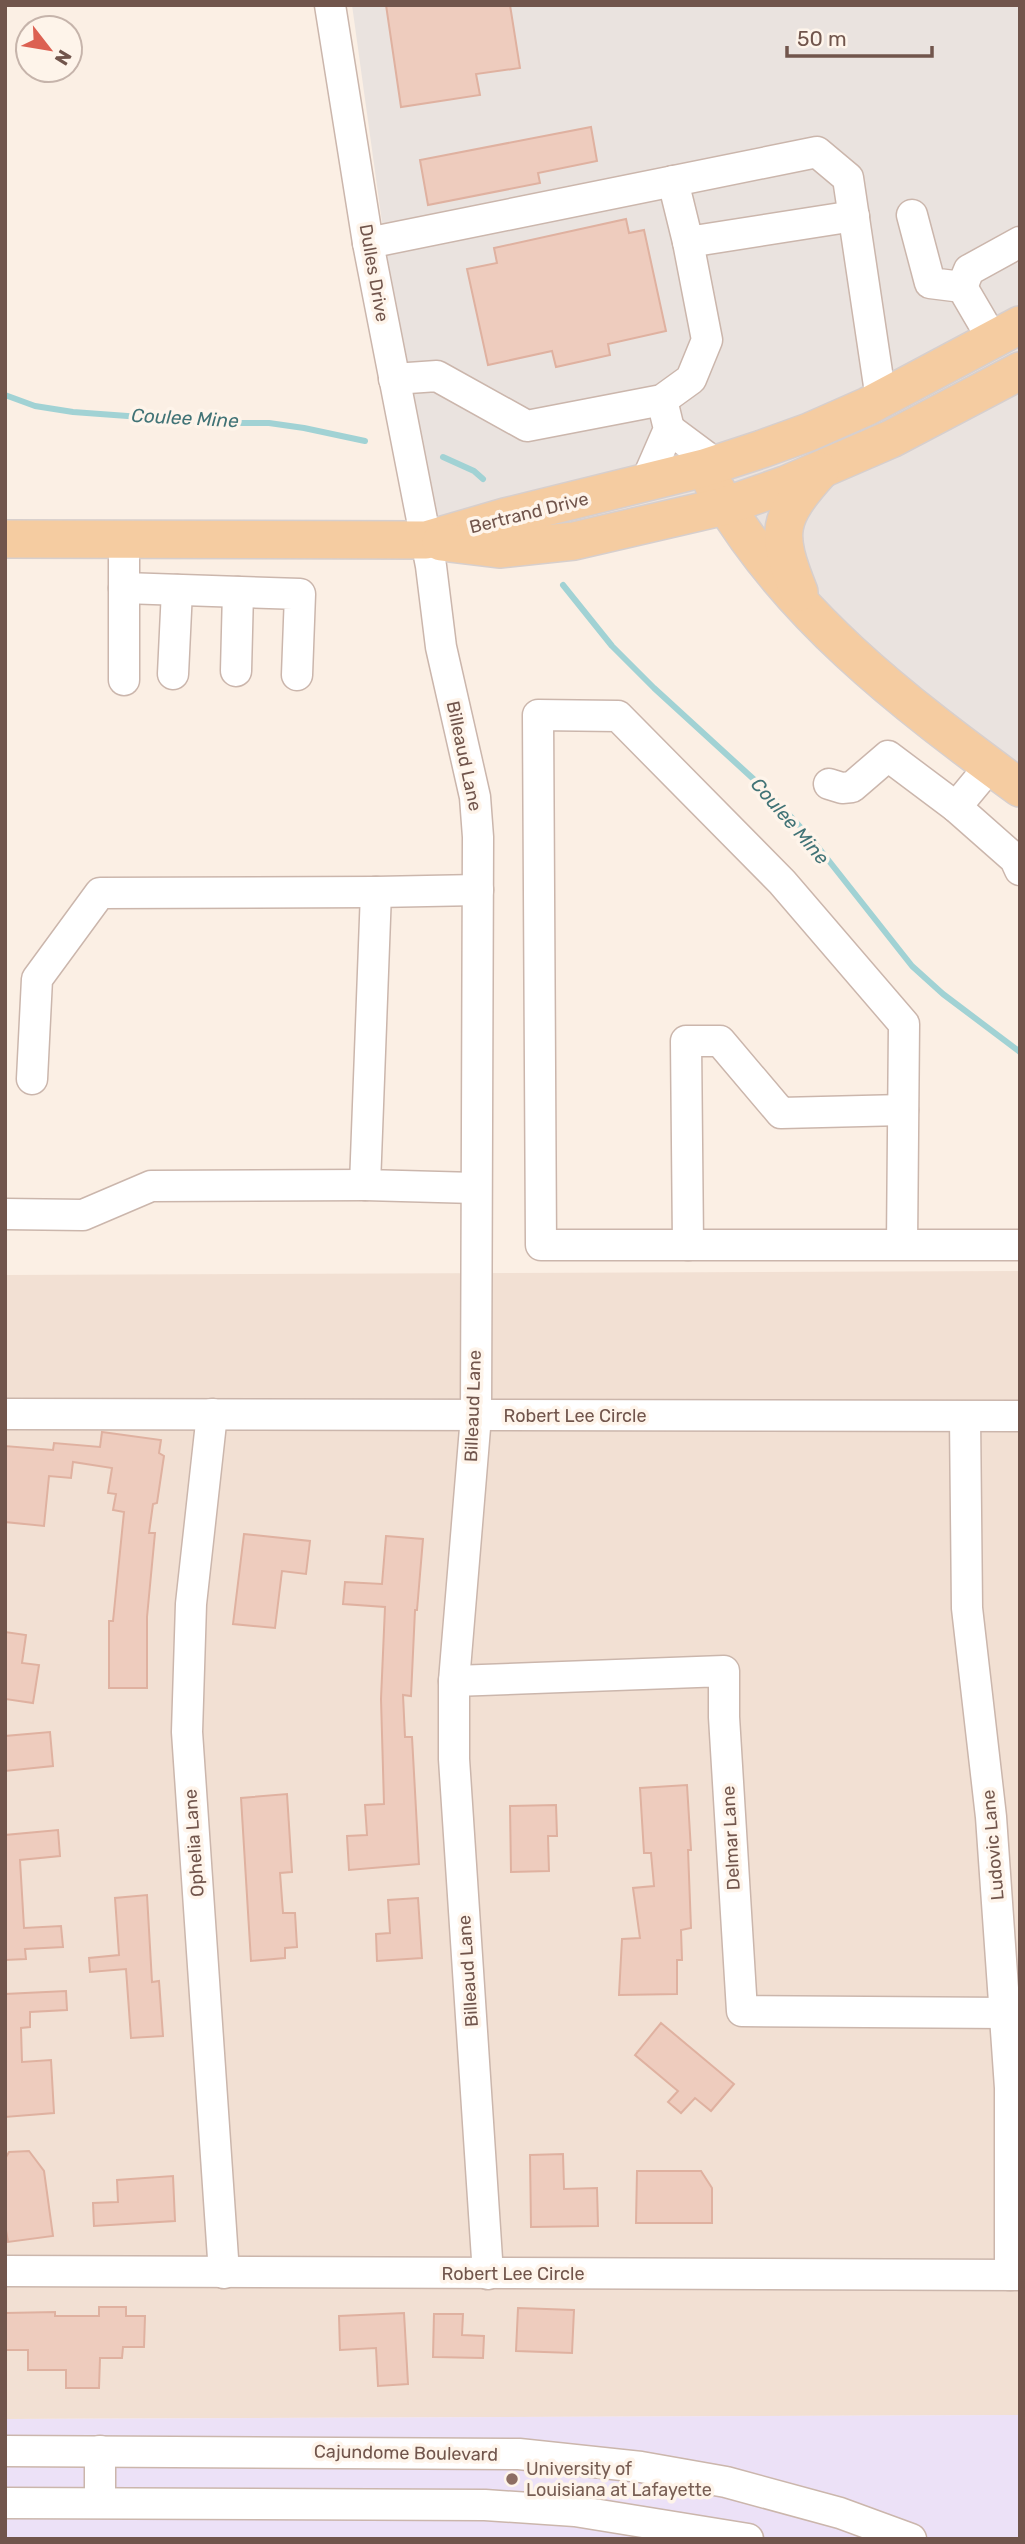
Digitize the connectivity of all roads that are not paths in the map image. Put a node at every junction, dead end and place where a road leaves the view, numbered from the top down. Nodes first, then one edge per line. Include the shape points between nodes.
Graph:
1 (330, 5) edge
2 (673, 181) junction
3 (912, 215) dead end
4 (854, 216) junction
5 (688, 242) junction
6 (1020, 242) edge
7 (368, 243) junction
8 (962, 287) junction
9 (1006, 333) edge
10 (1020, 371) edge
11 (394, 379) junction
12 (881, 399) junction
13 (662, 400) junction
14 (669, 429) junction
15 (710, 466) junction
16 (822, 469) junction
17 (645, 484) junction
18 (725, 506) junction
19 (5, 539) edge
20 (124, 540) junction
21 (426, 540) junction
22 (124, 588) junction
23 (177, 590) junction
24 (238, 592) junction
25 (805, 609) junction
26 (236, 671) dead end
27 (173, 674) dead end
28 (297, 675) dead end
29 (124, 680) dead end
30 (990, 766) junction
31 (829, 784) dead end
32 (1020, 788) edge
33 (956, 807) junction
34 (1020, 870) edge
35 (478, 890) junction
36 (376, 892) junction
37 (32, 1079) dead end
38 (903, 1111) junction
39 (365, 1185) junction
40 (475, 1188) junction
41 (5, 1214) edge
42 (688, 1245) junction
43 (902, 1245) junction
44 (1020, 1245) edge
45 (5, 1414) edge
46 (212, 1414) junction
47 (475, 1416) junction
48 (1020, 1416) edge
49 (965, 1417) junction
50 (454, 1681) junction
51 (1006, 2013) junction
52 (5, 2272) edge
53 (224, 2273) junction
54 (488, 2274) junction
55 (1015, 2275) edge
56 (5, 2451) edge
57 (100, 2451) junction
58 (100, 2502) junction
59 (5, 2503) edge
60 (748, 2539) edge
61 (911, 2539) edge

1 - 7 street, Dulles Drive
2 - 4 street via 817,152 848,178
2 - 5 street
2 - 7 street
3 - 8 street via 930,283
4 - 5 street
4 - 12 street
5 - 13 street via 707,340 691,379
6 - 8 street via 969,270
7 - 11 street, Dulles Drive
8 - 9 street
9 - 12 main road, Bertrand Drive
10 - 16 main road, Bertrand Drive via 927,421
11 - 13 street via 437,376 527,426
11 - 21 street, Dulles Drive
12 - 15 main road, Bertrand Drive via 809,432
13 - 14 street
14 - 15 street
14 - 17 street
15 - 17 main road, Bertrand Drive
15 - 18 main road
16 - 18 main road, Bertrand Drive
16 - 25 main road via 789,511 783,537 786,559
17 - 21 main road, Bertrand Drive
18 - 21 main road, Bertrand Drive via 575,541 499,549
18 - 25 main road via 758,555
19 - 20 main road, Bertrand Drive
20 - 21 main road, Bertrand Drive
20 - 22 street
21 - 35 street, Billeaud Lane via 441,647 475,797
22 - 23 street
22 - 29 street
23 - 24 street
23 - 27 street
24 - 26 street
24 - 28 street via 300,594
25 - 30 main road via 920,715
30 - 32 main road
30 - 33 street
31 - 33 street via 852,787 888,756
33 - 34 street via 1015,859
35 - 36 street
35 - 40 street, Billeaud Lane
36 - 37 street via 100,893 37,979
36 - 39 street
38 - 42 street via 781,1113 720,1041 686,1041
38 - 42 street via 904,1024 782,882 618,716 538,715 541,1245
38 - 43 street
39 - 40 street
39 - 41 street via 151,1186 83,1215
40 - 47 street, Billeaud Lane
42 - 43 street
43 - 44 street
45 - 46 street, Robert Lee Circle
46 - 47 street, Robert Lee Circle
46 - 53 street, Ophelia Lane via 191,1604 187,1732
47 - 49 street, Robert Lee Circle
47 - 50 street, Billeaud Lane
48 - 49 street, Robert Lee Circle
49 - 51 street, Ludovic Lane via 967,1608 991,1817
50 - 51 street, Delmar Lane via 724,1671 742,2011
50 - 54 street, Billeaud Lane via 454,1759
51 - 55 street, Ludovic Lane
52 - 53 street, Robert Lee Circle
53 - 54 street, Robert Lee Circle
54 - 55 street, Robert Lee Circle
56 - 57 street, Cajundome Boulevard
57 - 58 street
57 - 61 street, Cajundome Boulevard via 519,2454 619,2464 726,2482 840,2513
58 - 59 street
58 - 60 street via 485,2505 575,2511

